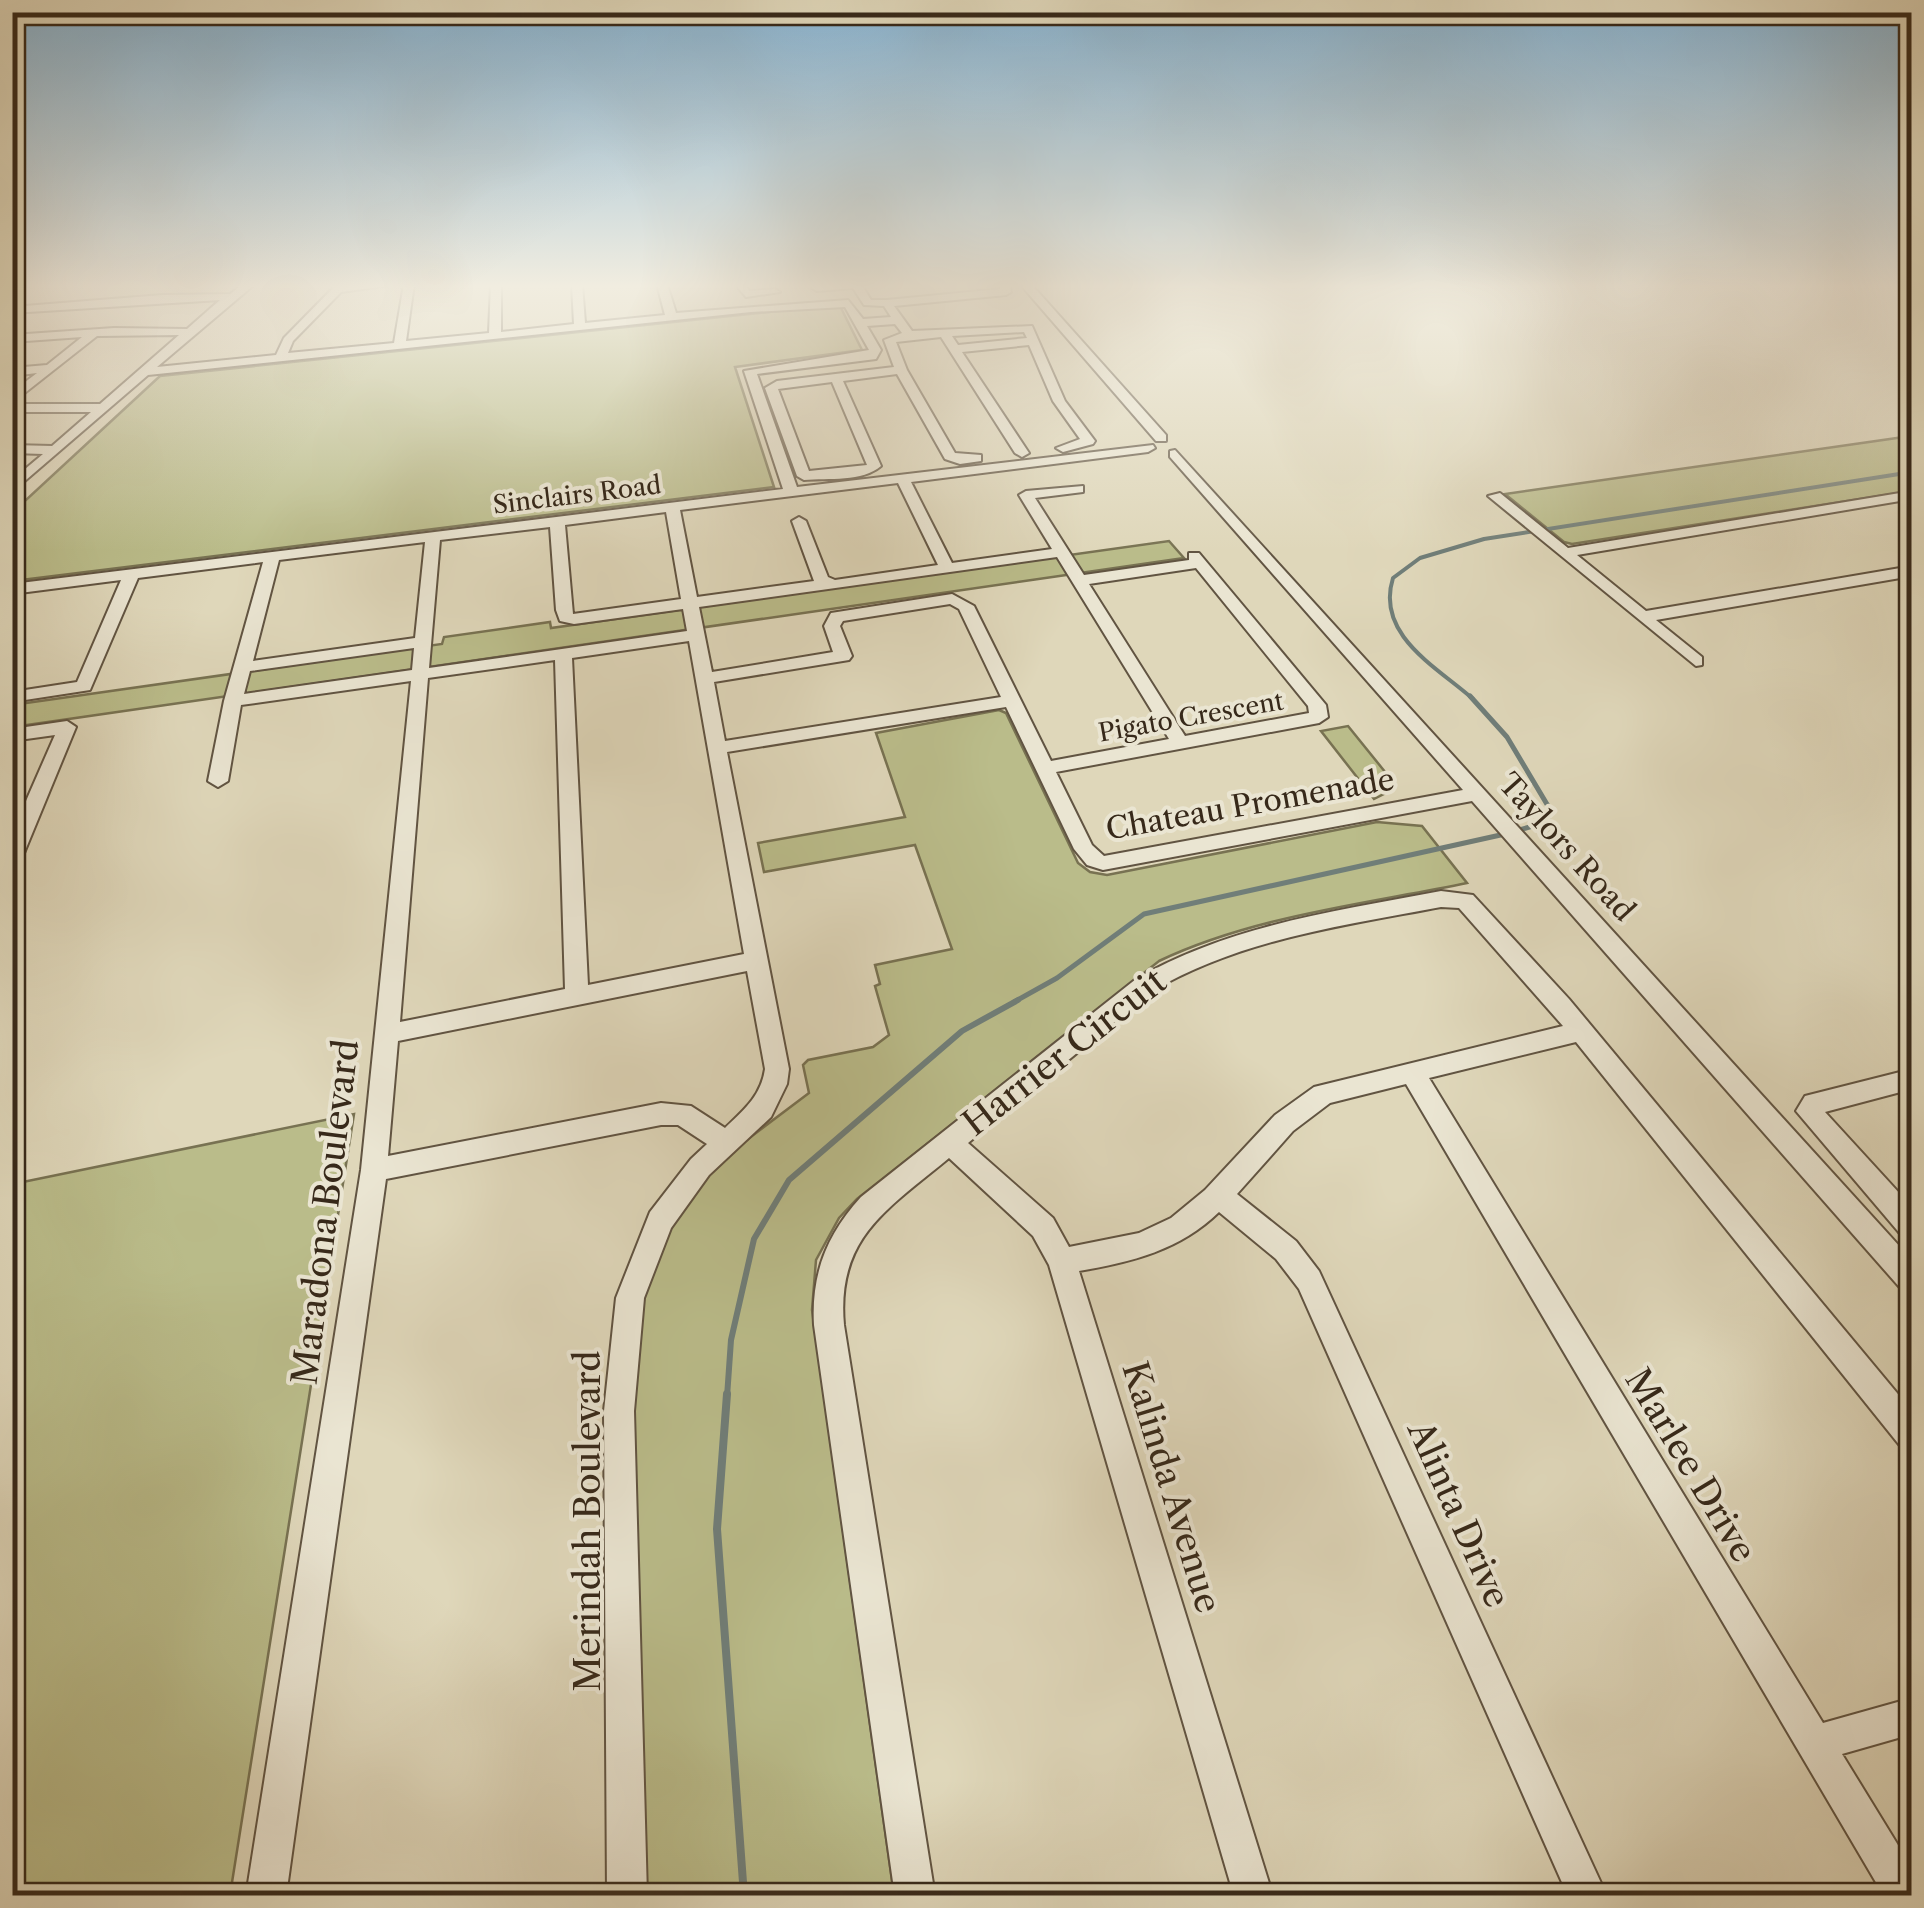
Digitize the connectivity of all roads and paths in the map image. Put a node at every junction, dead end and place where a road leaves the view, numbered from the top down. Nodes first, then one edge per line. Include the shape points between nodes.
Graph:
1 (44, 373) edge
2 (143, 373) edge
3 (751, 373) edge
4 (876, 373) edge
5 (903, 373) edge
6 (971, 373) edge
7 (1046, 373) edge
8 (1100, 373) edge
9 (836, 378) junction
10 (12, 398) edge
11 (12, 408) edge
12 (104, 408) junction
13 (1162, 447) junction
14 (12, 449) edge
15 (56, 450) junction
16 (1022, 453) junction
17 (902, 477) junction
18 (12, 488) edge
19 (1078, 490) dead end
20 (791, 491) junction
21 (1495, 496) dead end
22 (1907, 500) edge
23 (672, 506) junction
24 (557, 520) junction
25 (799, 521) dead end
26 (432, 535) junction
27 (1061, 552) junction
28 (1564, 553) junction
29 (273, 555) junction
30 (947, 568) junction
31 (1912, 572) edge
32 (132, 574) junction
33 (1079, 581) junction
34 (826, 584) junction
35 (12, 589) edge
36 (691, 604) junction
37 (1642, 617) junction
38 (697, 635) junction
39 (422, 642) junction
40 (563, 654) junction
41 (1696, 661) dead end
42 (244, 666) junction
43 (419, 675) junction
44 (704, 678) junction
45 (12, 697) edge
46 (1010, 700) junction
47 (233, 701) junction
48 (12, 735) edge
49 (1181, 744) junction
50 (717, 748) junction
51 (1044, 768) junction
52 (218, 781) dead end
53 (1476, 794) junction
54 (12, 858) edge
55 (758, 960) junction
56 (578, 994) junction
57 (1581, 1031) junction
58 (386, 1034) junction
59 (1413, 1073) junction
60 (1912, 1079) edge
61 (949, 1142) junction
62 (727, 1143) junction
63 (374, 1170) junction
64 (1218, 1194) junction
65 (1912, 1227) edge
66 (1062, 1261) junction
67 (1912, 1281) edge
68 (1912, 1436) edge
69 (1912, 1716) edge
70 (1814, 1744) junction
71 (266, 1896) edge
72 (627, 1896) edge
73 (915, 1896) edge
74 (1254, 1896) edge
75 (1588, 1896) edge
76 (1906, 1896) edge

1 - 10 street
2 - 12 street
3 - 20 street
4 - 9 street
5 - 16 street via 952,458
6 - 16 street
7 - 16 street via 1088,440
8 - 13 street, Taylors Road
9 - 9 street via 771,388 804,476 874,466
11 - 12 street
12 - 15 street
13 - 17 street, Sinclairs Road
13 - 53 street, Taylors Road
14 - 15 street
15 - 18 street
17 - 20 street, Sinclairs Road
17 - 30 street
19 - 27 street via 1026,495
20 - 23 street, Sinclairs Road
21 - 28 street
22 - 28 street
23 - 24 street, Sinclairs Road
23 - 36 street, Merindah Boulevard
24 - 26 street, Sinclairs Road
24 - 36 street via 566,617
25 - 34 street
26 - 29 street, Sinclairs Road
26 - 39 street, Maradona Boulevard
27 - 30 street
27 - 33 street
28 - 37 street
29 - 32 street, Sinclairs Road
29 - 42 street
30 - 34 street
31 - 37 street
32 - 35 street, Sinclairs Road
32 - 45 street via 84,686
33 - 49 street
33 - 49 street, Pigato Crescent via 1197,560 1320,714 1312,721
34 - 36 street
36 - 38 street, Merindah Boulevard
37 - 41 street
38 - 40 street
38 - 44 street, Merindah Boulevard
39 - 42 street
39 - 43 street, Maradona Boulevard
40 - 43 street
40 - 56 street
42 - 47 street
43 - 47 street
43 - 58 street, Maradona Boulevard
44 - 46 street, Chateau Promenade via 844,656 832,626 837,617 952,599 966,606
44 - 50 street, Merindah Boulevard
46 - 50 street
46 - 51 street, Chateau Promenade
47 - 52 street
48 - 54 street via 67,727
49 - 51 street, Pigato Crescent
50 - 55 street, Merindah Boulevard
51 - 53 street, Chateau Promenade via 1084,849 1103,863
53 - 67 street, Taylors Road
55 - 56 street
55 - 62 street, Merindah Boulevard via 776,1084 754,1119
56 - 58 street
57 - 59 street
57 - 61 street, Harrier Circuit via 1470,905 1441,899 1236,942 1190,958 1144,985
57 - 68 street, Harrier Circuit
58 - 63 street, Maradona Boulevard
59 - 64 street via 1310,1102
59 - 70 street, Marlee Drive
60 - 65 street via 1814,1104 1809,1111
61 - 66 street, Kalinda Avenue via 1043,1227
61 - 73 street, Harrier Circuit via 852,1226 828,1274 826,1299
62 - 63 street via 682,1114 662,1114
62 - 72 street, Merindah Boulevard via 660,1221 630,1298 623,1345
63 - 71 street, Maradona Boulevard
64 - 66 street via 1161,1238
64 - 75 street, Alinta Drive via 1286,1250 1309,1280
66 - 74 street, Kalinda Avenue
69 - 70 street
70 - 76 street, Marlee Drive

